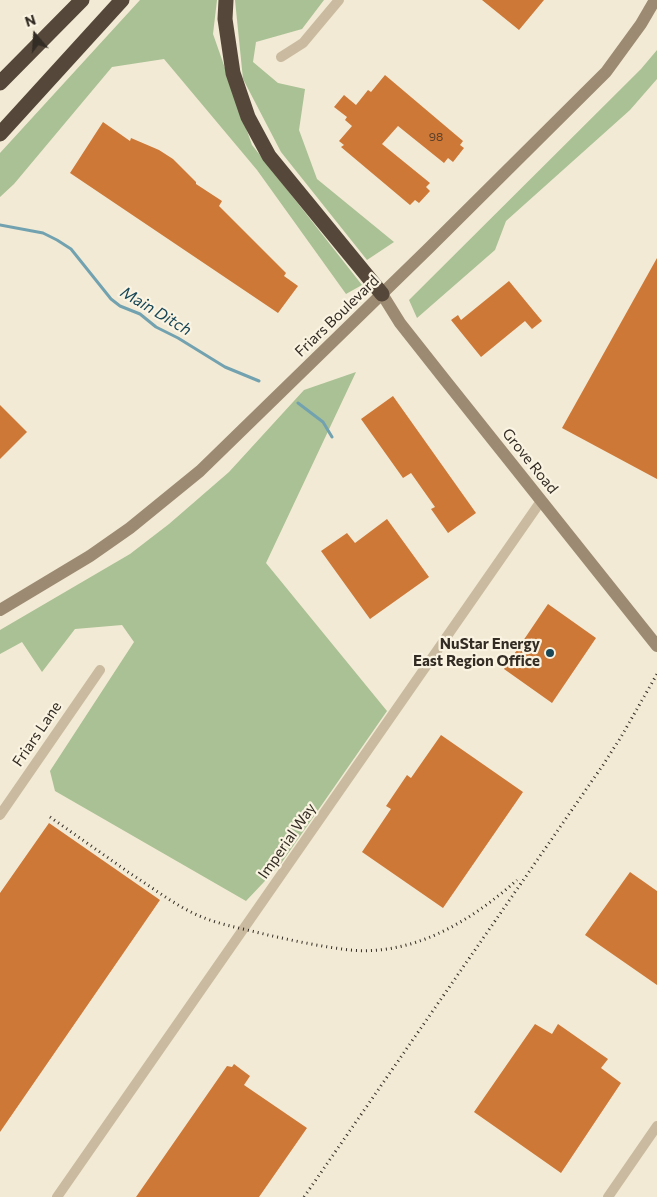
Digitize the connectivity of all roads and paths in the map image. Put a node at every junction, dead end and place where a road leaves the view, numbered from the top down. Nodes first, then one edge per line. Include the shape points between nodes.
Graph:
1 (82, 0) edge
2 (122, 0) edge
3 (226, 0) edge
4 (339, 0) edge
5 (655, 0) edge
6 (58, 22) junction
7 (281, 57) dead end
8 (0, 67) edge
9 (0, 83) edge
10 (0, 134) edge
11 (382, 294) junction
12 (542, 501) junction
13 (0, 610) edge
14 (657, 646) edge
15 (100, 670) dead end
16 (0, 815) edge
17 (657, 1126) edge
18 (57, 1197) edge
19 (608, 1197) edge

1 - 6 highway
2 - 10 highway
3 - 11 highway via 225,20 233,73 248,117 270,156
4 - 7 street via 303,43
5 - 11 main road, Friars Boulevard via 606,72
6 - 8 highway
6 - 9 highway
11 - 12 main road, Grove Road via 400,323
11 - 13 main road, Friars Boulevard via 200,471 90,556
12 - 14 main road, Grove Road
12 - 18 street, Imperial Way
15 - 16 street, Friars Lane
17 - 19 street

